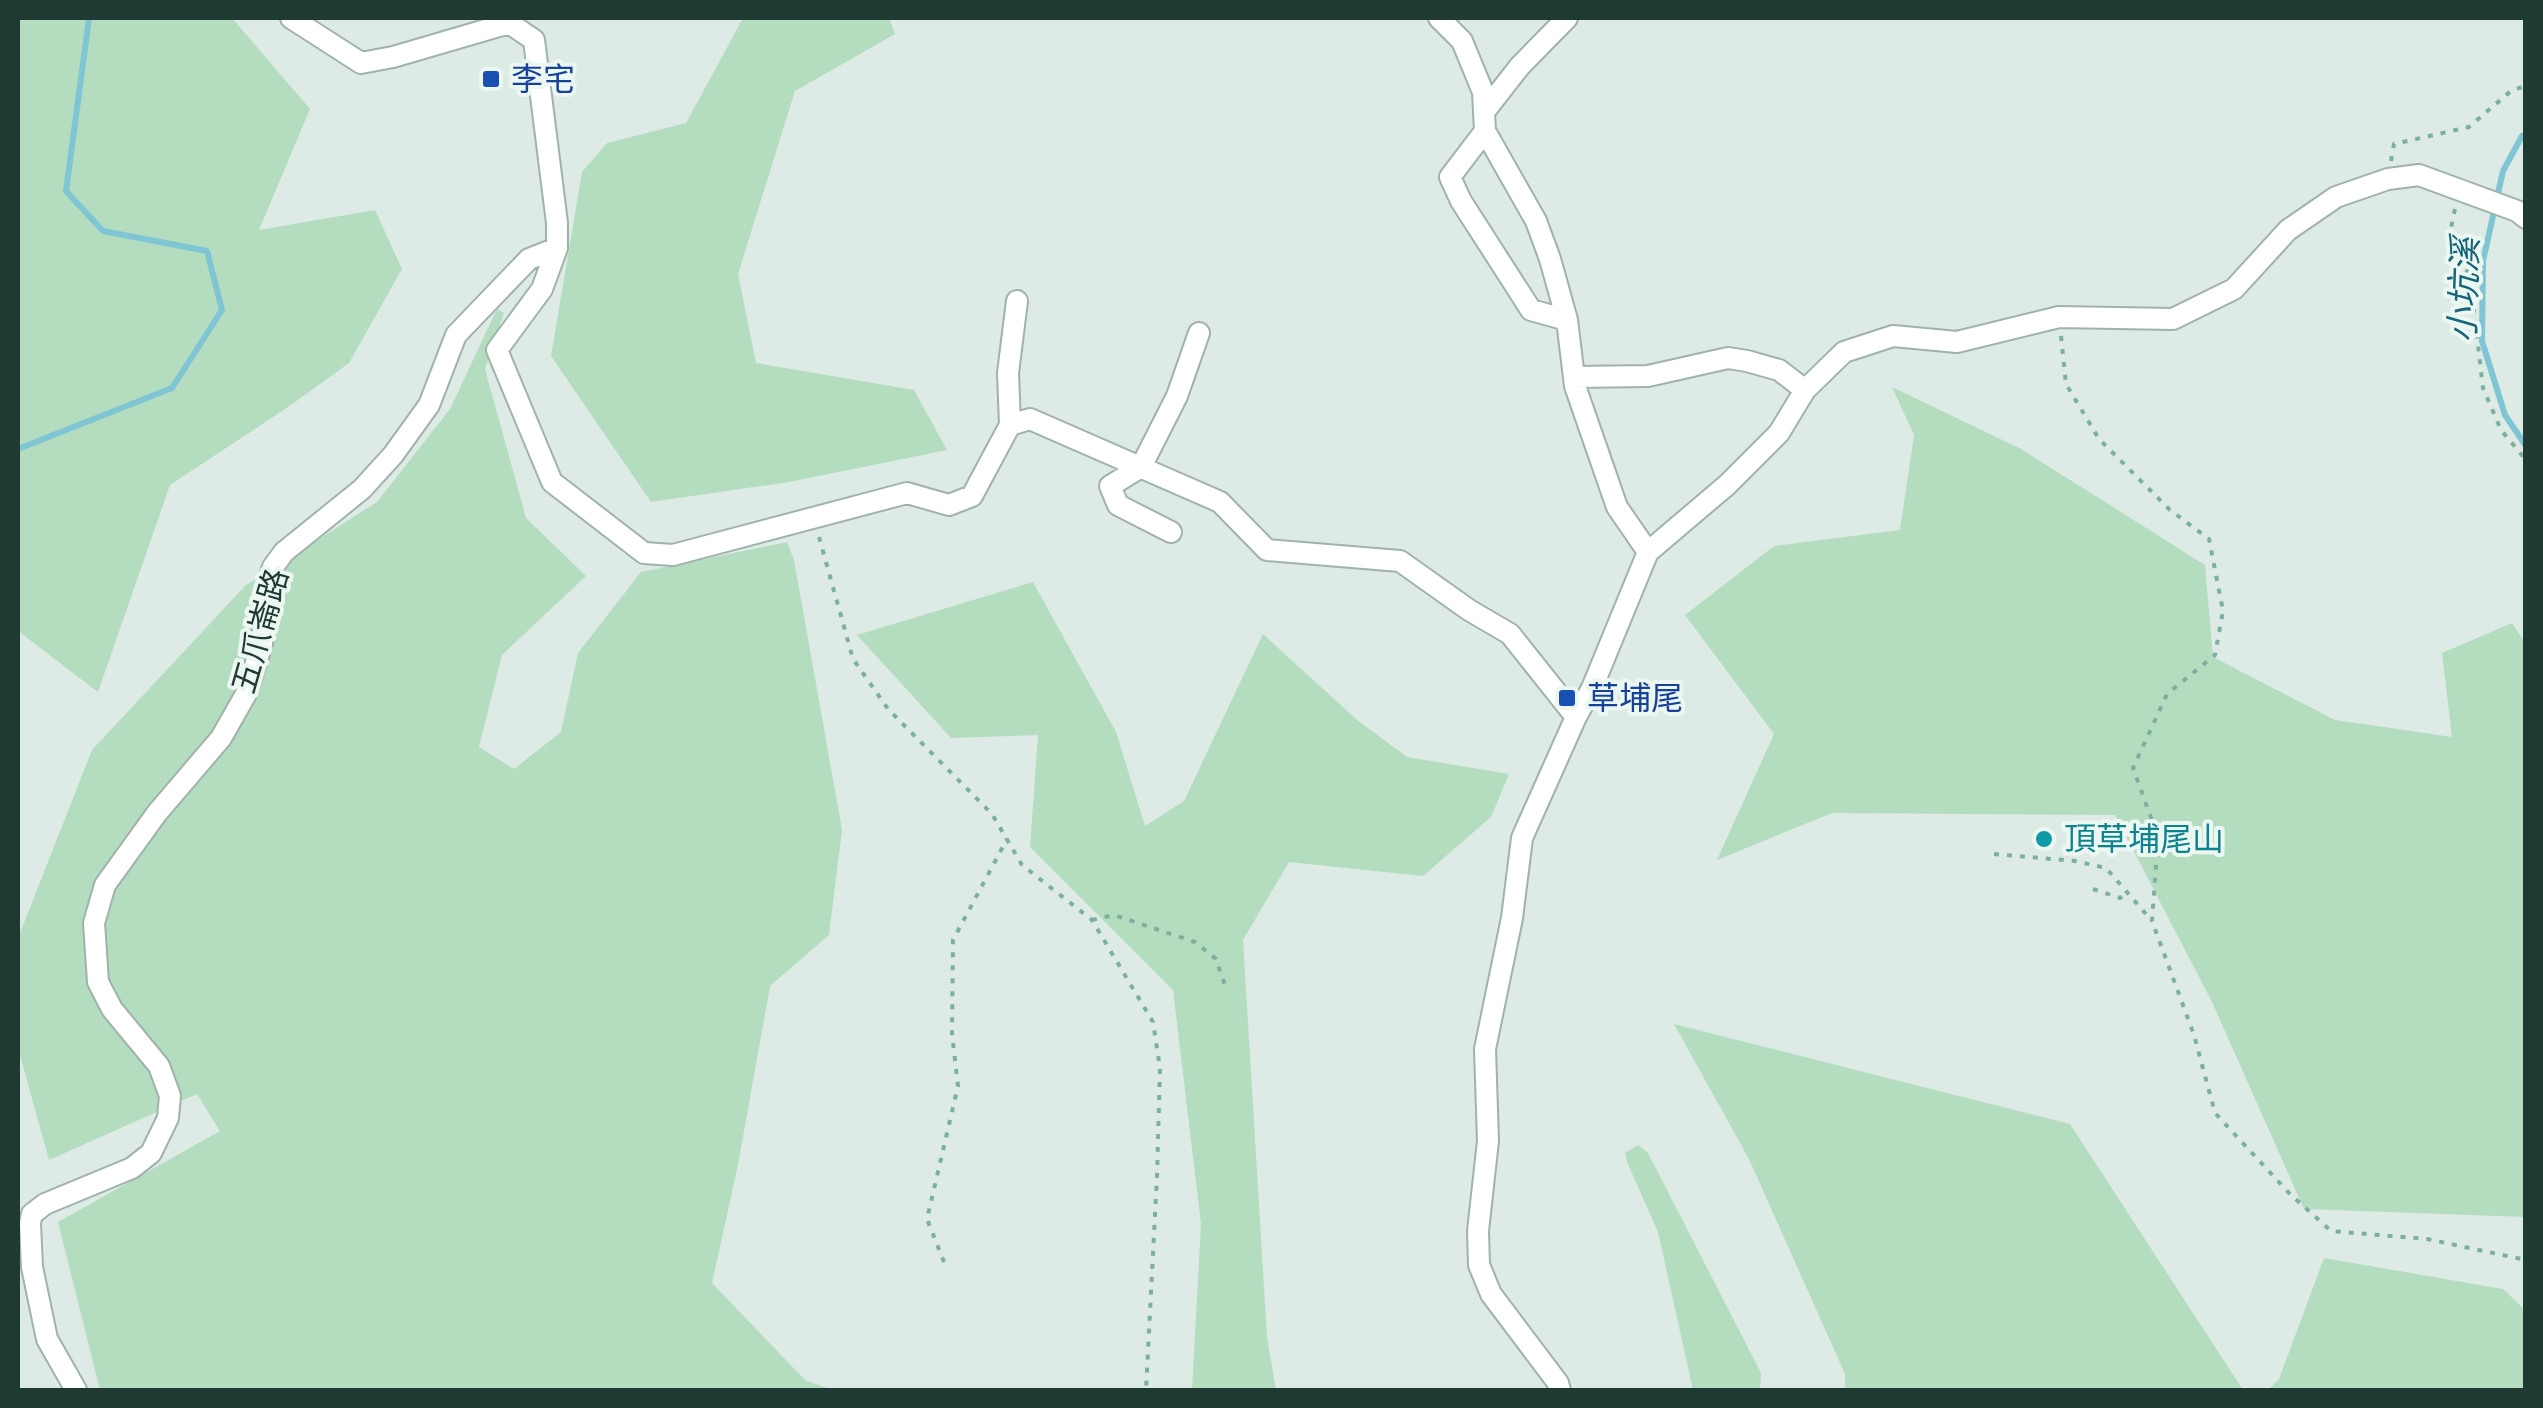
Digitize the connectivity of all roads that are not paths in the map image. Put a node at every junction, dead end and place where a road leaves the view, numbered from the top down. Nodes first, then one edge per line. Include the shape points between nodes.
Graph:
1 (290, 18) edge
2 (1439, 18) edge
3 (1567, 18) edge
4 (1484, 121) junction
5 (2517, 213) edge
6 (557, 248) junction
7 (1017, 301) dead end
8 (1568, 320) junction
9 (1199, 333) dead end
10 (1574, 378) junction
11 (1805, 390) junction
12 (1010, 425) junction
13 (1140, 467) junction
14 (1171, 532) dead end
15 (1648, 552) junction
16 (1576, 717) junction
17 (76, 1390) edge
18 (1560, 1390) edge

1 - 6 street via 360,63 509,23 534,40
2 - 4 street via 1462,42 1483,92
3 - 4 street via 1520,66
4 - 8 street via 1536,221
4 - 8 street via 1450,178 1531,310
5 - 11 street via 2476,205 2419,174 2388,180 2336,197 2288,230 2234,289 2173,320 2059,317 1957,342 1893,336 1844,352
6 - 12 street via 542,289 498,350 552,482 644,553 673,555 907,493 949,505 972,496
6 - 17 street, 五爪崙路 via 529,259 456,334 429,405 393,456 272,568 262,644 246,694 221,738 106,885 94,922 98,982 159,1066 170,1096 168,1118 151,1153 32,1214 32,1267 47,1338
7 - 12 street
8 - 10 street
9 - 13 street via 1177,396
10 - 11 street via 1648,376 1728,358 1779,370
10 - 15 street via 1617,506
11 - 15 street via 1780,433
12 - 13 street via 1030,419
13 - 14 street via 1110,486 1118,504
13 - 16 street via 1220,502 1267,550 1400,561 1510,634
15 - 16 street
16 - 18 street via 1522,838 1485,1050 1488,1141 1478,1231 1479,1265 1491,1294

